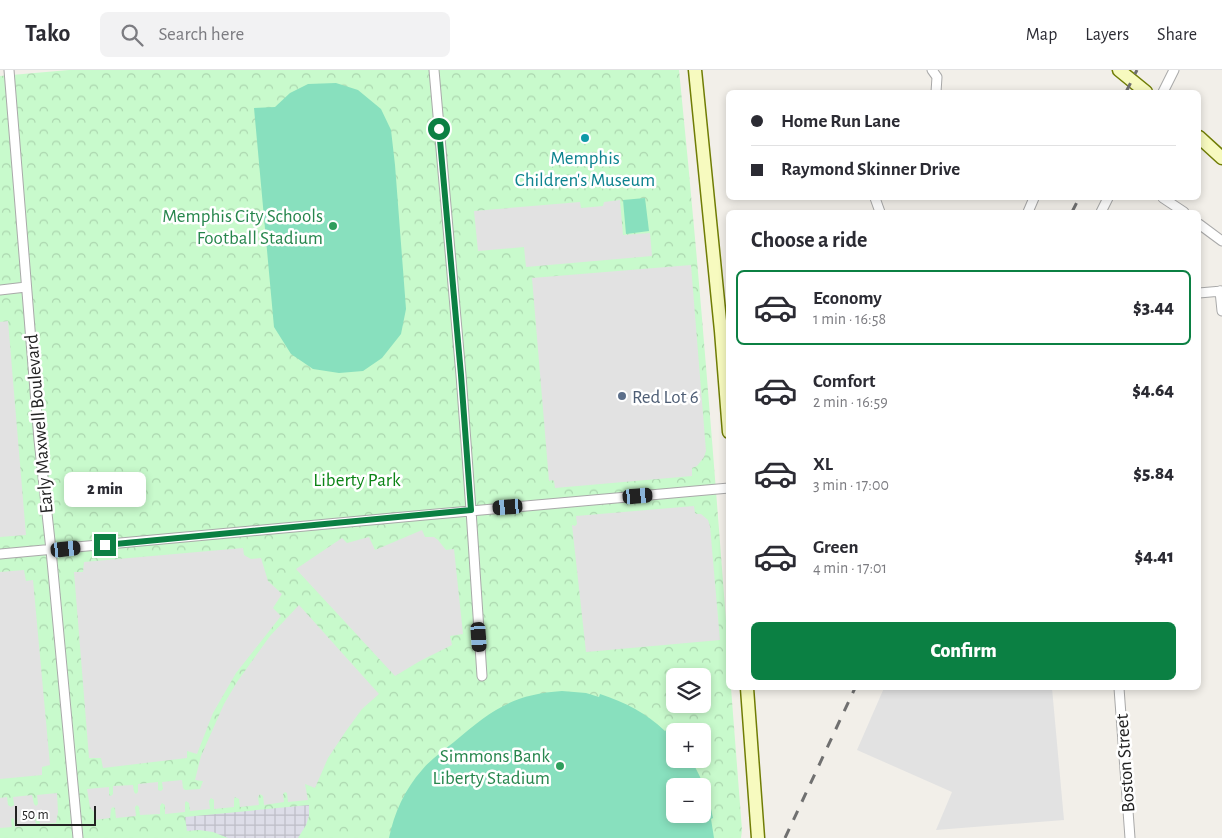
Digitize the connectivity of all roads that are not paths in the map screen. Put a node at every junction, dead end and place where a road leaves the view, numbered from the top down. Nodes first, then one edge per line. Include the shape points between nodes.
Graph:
1 (9, 70) edge
2 (434, 70) edge
3 (695, 70) edge
4 (932, 70) edge
5 (1119, 70) edge
6 (1174, 70) edge
7 (936, 90) edge
8 (1144, 90) edge
9 (1165, 90) edge
10 (1201, 139) edge
11 (1222, 158) edge
12 (1166, 200) edge
13 (1181, 210) edge
14 (1201, 225) edge
15 (1222, 241) edge
16 (26, 287) junction
17 (0, 290) edge
18 (1221, 291) edge
19 (1201, 293) edge
20 (1222, 310) edge
21 (725, 330) edge
22 (726, 356) edge
23 (726, 488) edge
24 (471, 510) junction
25 (51, 550) junction
26 (0, 554) edge
27 (482, 676) dead end
28 (747, 690) edge
29 (1119, 690) edge
30 (78, 838) edge
31 (758, 838) edge
32 (1130, 838) edge

1 - 16 street, Early Maxwell Boulevard
2 - 24 street
3 - 21 main road
4 - 7 street via 937,77
5 - 8 main road
6 - 9 street
10 - 11 main road
12 - 13 street
14 - 15 street
16 - 17 street
16 - 25 street, Early Maxwell Boulevard
18 - 19 street
18 - 20 street
21 - 22 main road
23 - 24 street
24 - 25 street
24 - 27 street
25 - 26 street
25 - 30 street, Early Maxwell Boulevard
28 - 31 main road
29 - 32 street, Boston Street

